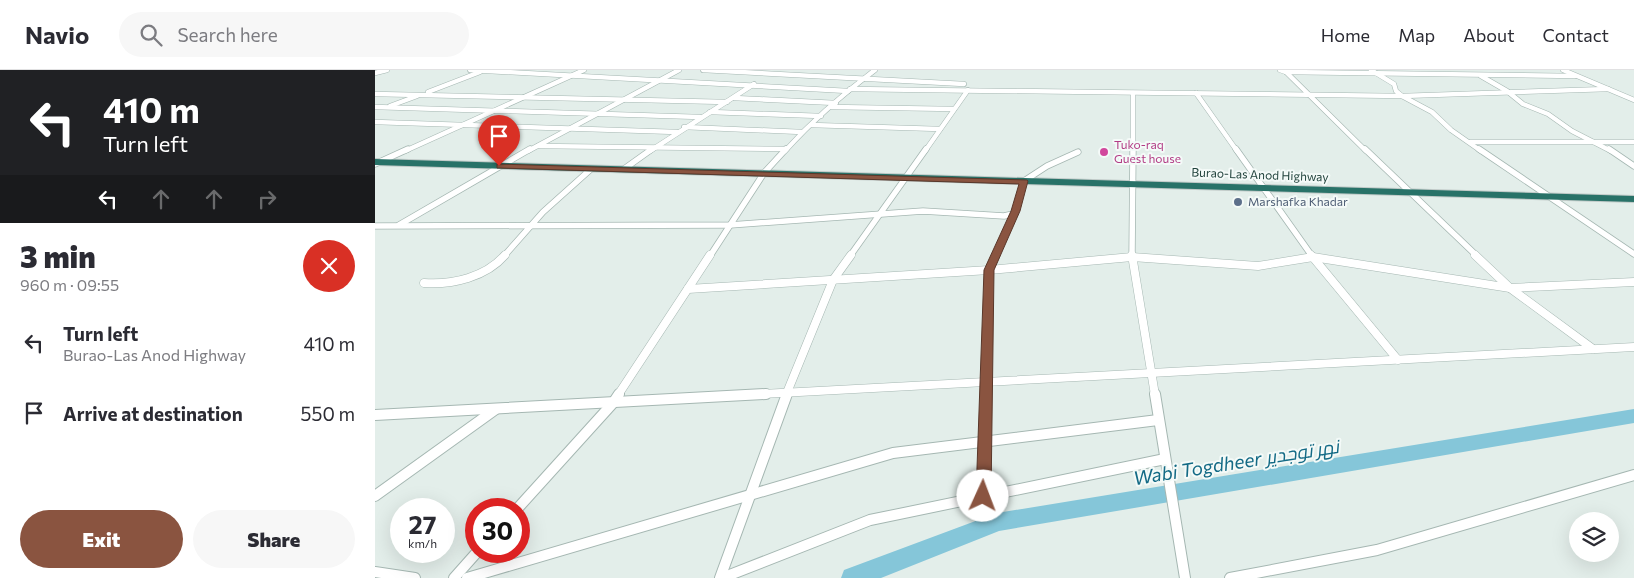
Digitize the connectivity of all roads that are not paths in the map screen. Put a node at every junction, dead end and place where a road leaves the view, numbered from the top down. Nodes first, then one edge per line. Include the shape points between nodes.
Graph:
1 (387, 70) edge
2 (470, 70) edge
3 (483, 70) edge
4 (583, 70) edge
5 (679, 70) edge
6 (703, 70) edge
7 (774, 70) edge
8 (875, 70) edge
9 (1280, 70) edge
10 (1371, 70) edge
11 (1469, 70) edge
12 (1563, 70) edge
13 (1286, 72) junction
14 (375, 73) edge
15 (769, 74) junction
16 (1379, 74) junction
17 (1480, 75) junction
18 (571, 76) junction
19 (1575, 76) junction
20 (863, 79) junction
21 (660, 80) junction
22 (964, 84) dead end
23 (753, 85) junction
24 (1608, 89) junction
25 (849, 90) junction
26 (968, 90) junction
27 (1509, 92) junction
28 (1133, 93) junction
29 (375, 94) edge
30 (423, 94) junction
31 (1196, 94) junction
32 (1308, 95) junction
33 (525, 96) junction
34 (1402, 96) junction
35 (733, 98) junction
36 (626, 99) junction
37 (1634, 100) edge
38 (727, 102) junction
39 (833, 105) junction
40 (375, 107) edge
41 (387, 108) junction
42 (954, 109) junction
43 (491, 111) junction
44 (375, 112) edge
45 (709, 112) junction
46 (595, 114) junction
47 (821, 116) junction
48 (701, 117) junction
49 (375, 122) edge
50 (460, 125) junction
51 (811, 125) junction
52 (684, 127) junction
53 (570, 129) junction
54 (940, 129) junction
55 (677, 132) junction
56 (802, 132) junction
57 (1470, 142) junction
58 (1596, 142) junction
59 (1634, 142) edge
60 (537, 146) junction
61 (655, 148) junction
62 (786, 149) junction
63 (1078, 152) dead end
64 (376, 163) edge
65 (499, 166) junction
66 (1634, 166) edge
67 (591, 168) junction
68 (625, 169) junction
69 (764, 173) junction
70 (906, 178) junction
71 (1024, 181) junction
72 (1132, 184) junction
73 (1264, 188) junction
74 (1410, 192) junction
75 (1546, 196) junction
76 (1634, 199) edge
77 (1015, 211) junction
78 (880, 214) junction
79 (530, 225) junction
80 (730, 225) junction
81 (375, 226) edge
82 (398, 226) junction
83 (1634, 254) edge
84 (1132, 257) junction
85 (1313, 257) junction
86 (989, 270) junction
87 (833, 280) junction
88 (1634, 282) edge
89 (424, 283) dead end
90 (1510, 288) junction
91 (688, 289) junction
92 (1634, 347) edge
93 (1593, 350) junction
94 (1398, 360) junction
95 (1151, 374) junction
96 (987, 382) junction
97 (787, 393) junction
98 (613, 403) junction
99 (496, 409) junction
100 (375, 415) edge
101 (1159, 420) junction
102 (985, 441) junction
103 (1165, 459) junction
104 (1634, 475) edge
105 (750, 495) junction
106 (375, 496) edge
107 (983, 496) junction
108 (527, 498) edge
109 (467, 563) edge
110 (375, 572) edge
111 (415, 578) edge
112 (454, 578) edge
113 (467, 578) edge
114 (721, 578) edge
115 (1185, 578) edge
116 (1230, 578) edge

1 - 14 street
2 - 3 street
3 - 18 street
3 - 30 street
4 - 18 street
5 - 21 street
6 - 15 street
7 - 15 street
8 - 20 street
9 - 13 street
10 - 16 street
11 - 17 street
12 - 19 street
13 - 16 street
13 - 32 street
15 - 20 street
15 - 23 street
16 - 17 street
16 - 34 street via 1394,84
17 - 19 street
17 - 27 street
18 - 21 street
18 - 33 street
19 - 24 street
20 - 22 street
20 - 25 street
21 - 23 street
21 - 36 street
23 - 25 street
23 - 35 street
24 - 27 street
24 - 37 street
25 - 26 street
25 - 39 street
26 - 28 street
26 - 42 street
27 - 34 street
27 - 58 street via 1523,104 1548,114 1572,131
28 - 31 street
28 - 72 street
29 - 30 street
30 - 33 street
30 - 41 street
31 - 32 street
31 - 73 street
32 - 34 street
32 - 74 street
33 - 36 street
33 - 43 street
34 - 57 street via 1432,112
35 - 38 street
35 - 39 street
36 - 38 street
36 - 46 street
38 - 45 street
39 - 42 street
39 - 47 street
40 - 41 street
41 - 43 street
41 - 44 street
42 - 54 street
43 - 46 street
43 - 50 street
45 - 47 street
45 - 48 street
46 - 48 street
46 - 53 street
47 - 51 street
48 - 52 street
49 - 50 street
50 - 53 street
50 - 64 street
51 - 54 street
51 - 56 street
52 - 55 street
52 - 56 street
53 - 55 street
53 - 60 street
54 - 70 street
55 - 61 street
56 - 62 street
57 - 58 street
57 - 75 street
58 - 59 street
58 - 66 street
60 - 61 street
60 - 65 street
61 - 62 street
61 - 68 street
62 - 69 street
63 - 71 street
64 - 65 highway, Burao-Las Anod Highway
65 - 67 highway, Burao-Las Anod Highway
65 - 82 street
67 - 68 highway, Burao-Las Anod Highway
67 - 79 street
68 - 69 highway, Burao-Las Anod Highway
69 - 70 highway, Burao-Las Anod Highway
69 - 80 street
70 - 71 highway, Burao-Las Anod Highway
70 - 78 street
71 - 72 highway, Burao-Las Anod Highway
71 - 77 street
72 - 73 highway, Burao-Las Anod Highway
72 - 84 street
73 - 74 highway, Burao-Las Anod Highway
73 - 85 street
74 - 75 highway, Burao-Las Anod Highway
74 - 90 street
75 - 76 highway, Burao-Las Anod Highway
75 - 83 street
77 - 78 street via 1009,216 999,217 923,211
77 - 86 street
78 - 80 street
78 - 87 street
79 - 80 street
79 - 82 street
79 - 89 street via 509,252 485,271 451,282
80 - 91 street
81 - 82 street
84 - 85 street via 1258,266
84 - 86 street
84 - 95 street
85 - 90 street
85 - 94 street
86 - 87 street
86 - 96 street
87 - 91 street
87 - 97 street
88 - 90 street
90 - 93 street
91 - 98 street
92 - 93 street
93 - 94 street
94 - 95 street
95 - 96 street
95 - 101 street
96 - 97 street
96 - 102 street
97 - 98 street
97 - 105 street
98 - 99 street
98 - 108 street
99 - 100 street
99 - 106 street
101 - 102 street
101 - 103 street
102 - 105 street via 893,453
102 - 107 street
103 - 107 street
103 - 115 street
104 - 116 street via 1377,550
105 - 113 street
105 - 114 street
107 - 114 street via 870,520
109 - 112 street
110 - 111 street

